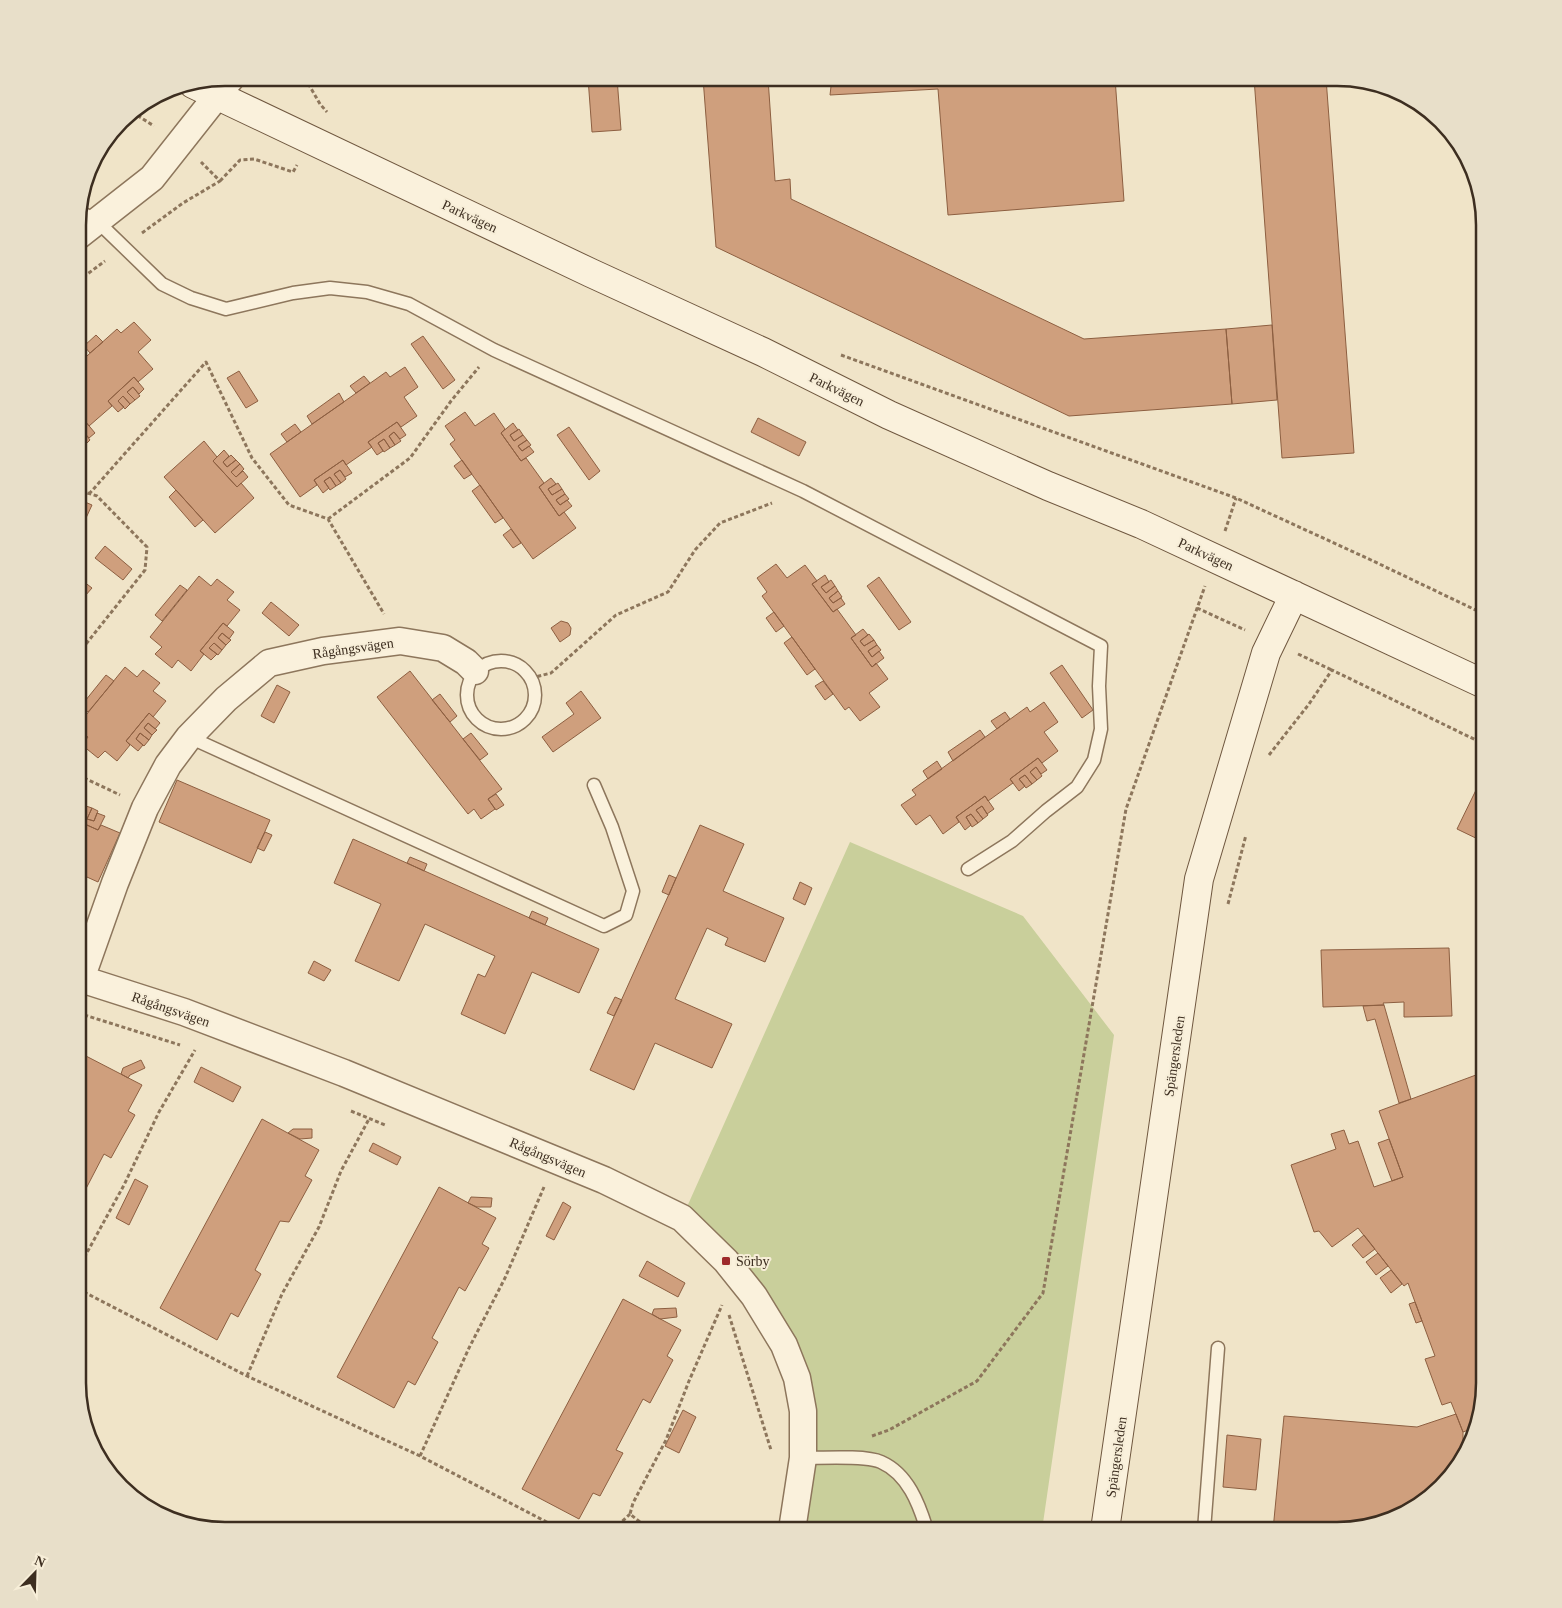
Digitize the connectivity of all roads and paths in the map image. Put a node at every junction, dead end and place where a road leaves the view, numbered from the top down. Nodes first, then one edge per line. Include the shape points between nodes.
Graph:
1 (213, 87) edge
2 (216, 87) edge
3 (311, 87) edge
4 (334, 117) dead end
5 (87, 222) edge
6 (87, 225) edge
7 (494, 350) junction
8 (835, 352) dead end
9 (803, 491) junction
10 (89, 494) joint
11 (1236, 498) junction
12 (328, 520) junction
13 (1216, 558) junction
14 (1294, 594) junction
15 (1476, 610) edge
16 (400, 641) junction
17 (87, 643) edge
18 (475, 670) junction
19 (531, 678) junction
20 (1476, 680) edge
21 (190, 737) junction
22 (1476, 740) edge
23 (1266, 758) dead end
24 (87, 779) edge
25 (594, 785) dead end
26 (145, 808) junction
27 (1246, 835) dead end
28 (968, 869) dead end
29 (1226, 912) dead end
30 (86, 958) edge
31 (86, 980) edge
32 (86, 1016) edge
33 (195, 1050) junction
34 (204, 1053) dead end
35 (344, 1108) dead end
36 (370, 1119) junction
37 (387, 1126) dead end
38 (546, 1184) dead end
39 (86, 1254) edge
40 (86, 1293) edge
41 (1218, 1348) dead end
42 (247, 1376) junction
43 (771, 1455) dead end
44 (420, 1456) junction
45 (804, 1458) junction
46 (840, 1458) junction
47 (630, 1514) junction
48 (547, 1522) edge
49 (622, 1522) edge
50 (640, 1522) edge
51 (793, 1522) edge
52 (924, 1522) edge
53 (1106, 1522) edge
54 (1205, 1522) edge

1 - 5 street via 152,178
2 - 13 main road, Parkvägen via 591,273 763,352 889,415
3 - 4 path via 320,104
6 - 7 lane via 162,284 226,309 321,289 367,292 409,304
7 - 9 lane
7 - 12 path via 450,401 410,458
8 - 11 path
9 - 19 path via 720,523 695,550 668,592 616,615 551,673
9 - 28 lane via 1101,646 1098,686 1101,728 1094,760 1077,787 1012,840
10 - 12 path via 206,362 252,458 289,505
10 - 17 path via 97,496 147,548 144,570
11 - 13 path
11 - 15 path
12 - 16 path
13 - 14 main road, Parkvägen
13 - 46 path via 1126,809 1043,1294 977,1381 889,1430 848,1444
14 - 20 main road, Parkvägen
14 - 53 main road, Spängersleden via 1266,653 1199,879
16 - 18 street, Rågångsvägen via 443,648
16 - 21 street, Rågångsvägen via 323,651 269,663 226,699
18 - 19 lane via 494,660 516,663
18 - 19 lane via 466,690 470,712 486,727 508,729 527,718 536,699
21 - 25 lane via 604,926 626,915 633,891
21 - 26 street, Rågångsvägen via 168,765
22 - 23 path via 1332,670
24 - 26 path
26 - 30 street, Rågångsvägen
27 - 29 path
31 - 45 street, Rågångsvägen via 184,1012 344,1073 604,1180 682,1218 726,1261 754,1296 784,1345 798,1378
32 - 33 path
33 - 34 path
33 - 39 path via 159,1112
35 - 36 path
36 - 37 path
36 - 42 path via 340,1171 319,1227 282,1294
38 - 44 path
40 - 42 path
41 - 54 lane
42 - 44 path
43 - 47 path via 725,1300 688,1381 666,1440
44 - 48 path
45 - 46 lane
45 - 51 street, Rågångsvägen
46 - 52 lane via 880,1461 899,1472
47 - 49 path
47 - 50 path

